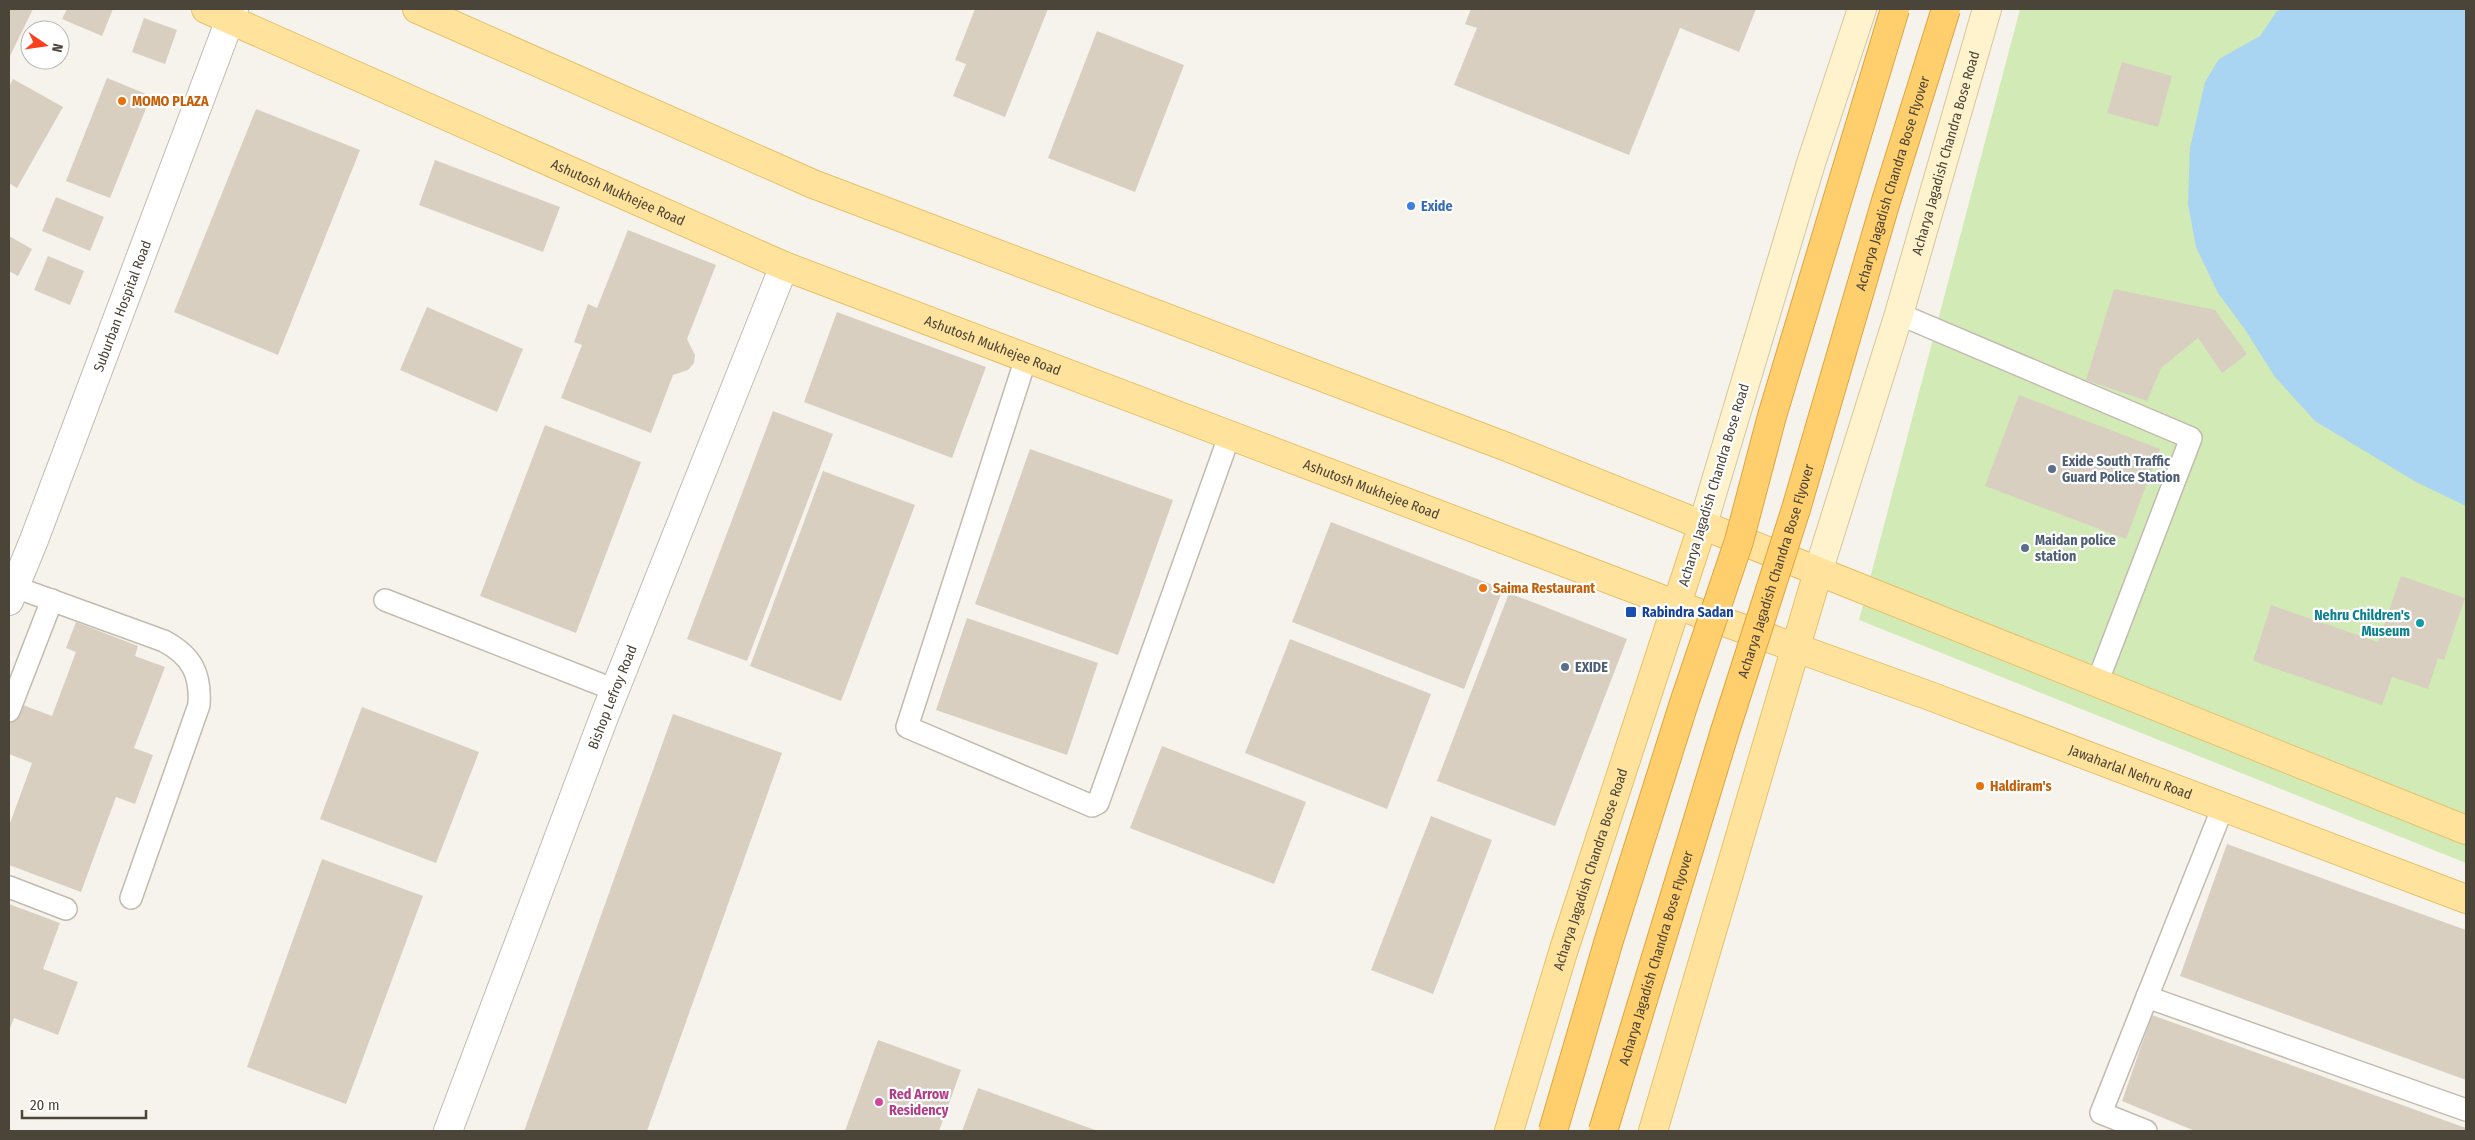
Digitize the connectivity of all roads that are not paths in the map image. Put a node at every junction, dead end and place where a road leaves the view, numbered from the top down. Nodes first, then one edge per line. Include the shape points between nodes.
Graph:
1 (417, 9) edge
2 (1862, 9) edge
3 (1895, 9) edge
4 (1946, 9) edge
5 (1988, 9) edge
6 (223, 12) edge
7 (784, 266) junction
8 (1899, 314) junction
9 (1026, 358) junction
10 (1230, 434) junction
11 (1703, 524) junction
12 (1818, 572) junction
13 (12, 594) edge
14 (52, 600) junction
15 (385, 600) dead end
16 (1677, 605) junction
17 (1795, 646) junction
18 (2097, 683) junction
19 (615, 690) junction
20 (9, 711) edge
21 (2222, 807) junction
22 (2466, 830) edge
23 (9, 887) edge
24 (131, 898) dead end
25 (2466, 899) edge
26 (66, 909) dead end
27 (2147, 997) junction
28 (2466, 1110) edge
29 (448, 1131) edge
30 (1509, 1131) edge
31 (1553, 1131) edge
32 (1603, 1131) edge
33 (1653, 1131) edge
34 (2146, 1131) edge

1 - 11 main road via 812,184 1507,446
2 - 11 main road, Acharya Jagadish Chandra Bose Road via 1811,163
3 - 31 highway, bridge via 1772,416 1739,541 1609,940
4 - 32 highway, Acharya Jagadish Chandra Bose Flyover, bridge via 1796,509
5 - 8 main road, Acharya Jagadish Chandra Bose Road
6 - 7 main road, Ashutosh Mukhejee Road
6 - 13 street, Suburban Hospital Road
7 - 9 main road, Ashutosh Mukhejee Road
7 - 19 street, Bishop Lefroy Road
8 - 12 main road, Acharya Jagadish Chandra Bose Road
8 - 18 lane via 2192,438
9 - 10 main road, Ashutosh Mukhejee Road
9 - 10 lane via 907,727 1092,806 1098,803
10 - 16 main road, Ashutosh Mukhejee Road
11 - 12 main road
11 - 16 main road, Acharya Jagadish Chandra Bose Road
12 - 17 main road, Acharya Jagadish Chandra Bose Road
12 - 18 main road
13 - 14 lane
14 - 20 lane
14 - 24 lane via 177,648 186,656 201,685 200,705
15 - 19 lane
16 - 17 main road, Ashutosh Mukhejee Road
16 - 30 main road, Acharya Jagadish Chandra Bose Road via 1564,949
17 - 21 main road, Jawaharlal Nehru Road
17 - 33 main road, Acharya Jagadish Chandra Bose Road
18 - 22 main road
19 - 29 street, Bishop Lefroy Road
21 - 25 main road, Jawaharlal Nehru Road
21 - 27 lane
23 - 26 lane
27 - 28 lane
27 - 34 lane via 2101,1113

